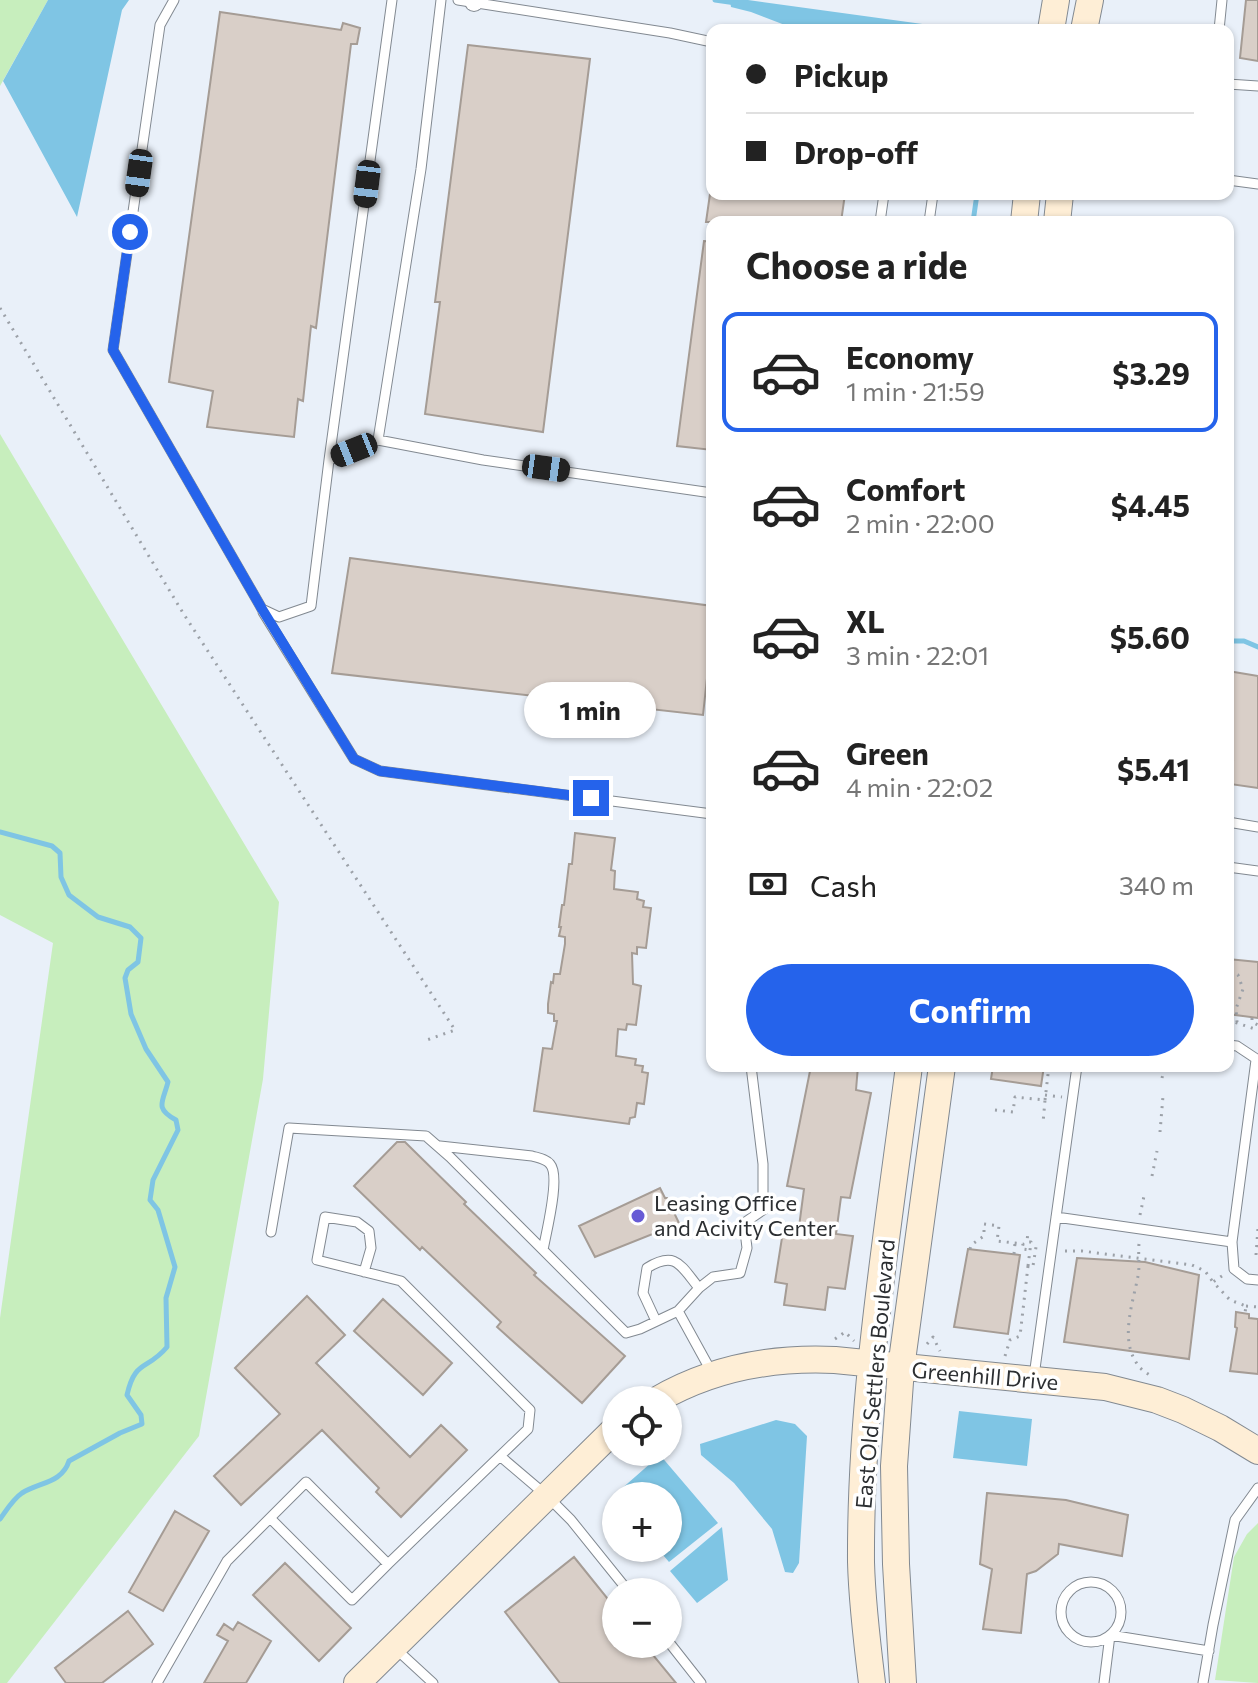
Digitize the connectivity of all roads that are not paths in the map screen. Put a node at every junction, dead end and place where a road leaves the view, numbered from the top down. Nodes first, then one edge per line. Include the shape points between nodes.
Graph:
1 (174, 0) edge
2 (392, 0) edge
3 (441, 0) edge
4 (1056, 0) edge
5 (1090, 0) edge
6 (1222, 0) edge
7 (469, 1) edge
8 (1052, 24) edge
9 (1085, 24) edge
10 (1220, 24) edge
11 (706, 41) edge
12 (1234, 84) edge
13 (1258, 86) edge
14 (1234, 181) edge
15 (1258, 184) edge
16 (378, 440) junction
17 (329, 460) junction
18 (706, 492) edge
19 (262, 609) junction
20 (706, 813) edge
21 (1234, 823) edge
22 (1258, 827) edge
23 (1234, 868) edge
24 (1258, 871) edge
25 (1234, 1046) edge
26 (1257, 1060) edge
27 (752, 1072) edge
28 (908, 1072) edge
29 (941, 1072) edge
30 (1076, 1072) edge
31 (437, 1146) junction
32 (1056, 1217) junction
33 (271, 1232) dead end
34 (1232, 1242) junction
35 (543, 1250) junction
36 (364, 1272) junction
37 (1258, 1280) edge
38 (699, 1288) junction
39 (678, 1311) junction
40 (656, 1321) junction
41 (872, 1365) junction
42 (901, 1368) junction
43 (713, 1374) junction
44 (1034, 1379) junction
45 (682, 1388) edge
46 (602, 1442) edge
47 (1258, 1451) edge
48 (500, 1456) junction
49 (1258, 1488) edge
50 (547, 1496) junction
51 (270, 1518) junction
52 (388, 1564) junction
53 (618, 1578) edge
54 (1110, 1635) junction
55 (394, 1646) junction
56 (1209, 1651) junction
57 (681, 1658) edge
58 (157, 1683) edge
59 (357, 1683) edge
60 (433, 1683) edge
61 (701, 1683) edge
62 (872, 1683) edge
63 (903, 1683) edge
64 (1104, 1683) edge
65 (1203, 1683) edge

1 - 19 lane via 160,25 113,350
2 - 17 lane
3 - 16 lane via 421,169
4 - 8 main road
5 - 9 main road
6 - 10 lane
7 - 11 lane
12 - 13 lane
14 - 15 lane
16 - 17 lane
16 - 18 lane
17 - 19 lane via 311,606 279,617
19 - 20 lane via 354,759 380,771
21 - 22 lane
23 - 24 lane
25 - 26 lane
26 - 34 lane
27 - 38 lane via 763,1210 744,1223 747,1248 740,1273 713,1277
28 - 41 main road, East Old Settlers Boulevard
29 - 42 main road, East Old Settlers Boulevard
30 - 32 lane
31 - 33 lane via 426,1136 289,1128
31 - 35 lane
31 - 35 lane via 532,1156 552,1165 555,1180
32 - 34 lane
32 - 44 lane
34 - 37 lane via 1234,1269
35 - 40 lane via 626,1333
36 - 36 lane via 317,1260 325,1217 357,1222 369,1231 371,1248
36 - 48 lane via 401,1281 530,1410 528,1429
38 - 39 lane
38 - 40 lane via 672,1260 662,1259 647,1268 643,1293
39 - 40 lane
39 - 43 lane
41 - 42 main road, Greenhill Drive
41 - 43 main road, Greenhill Drive via 806,1359
41 - 62 main road, East Old Settlers Boulevard via 861,1564
42 - 44 main road, Greenhill Drive
42 - 63 main road, East Old Settlers Boulevard via 894,1466
43 - 45 main road, Greenhill Drive
44 - 47 main road, Greenhill Drive via 1105,1387 1157,1400
46 - 50 main road
48 - 50 lane
48 - 52 lane
49 - 56 lane via 1235,1520
50 - 53 lane
50 - 55 main road
51 - 52 lane via 306,1482
51 - 52 lane via 352,1600
51 - 58 lane via 227,1561
54 - 54 lane via 1082,1641 1067,1630 1063,1601 1076,1586 1095,1583 1112,1591 1120,1618
54 - 56 lane
54 - 64 lane
55 - 59 main road
55 - 60 lane
56 - 65 lane
57 - 61 lane

